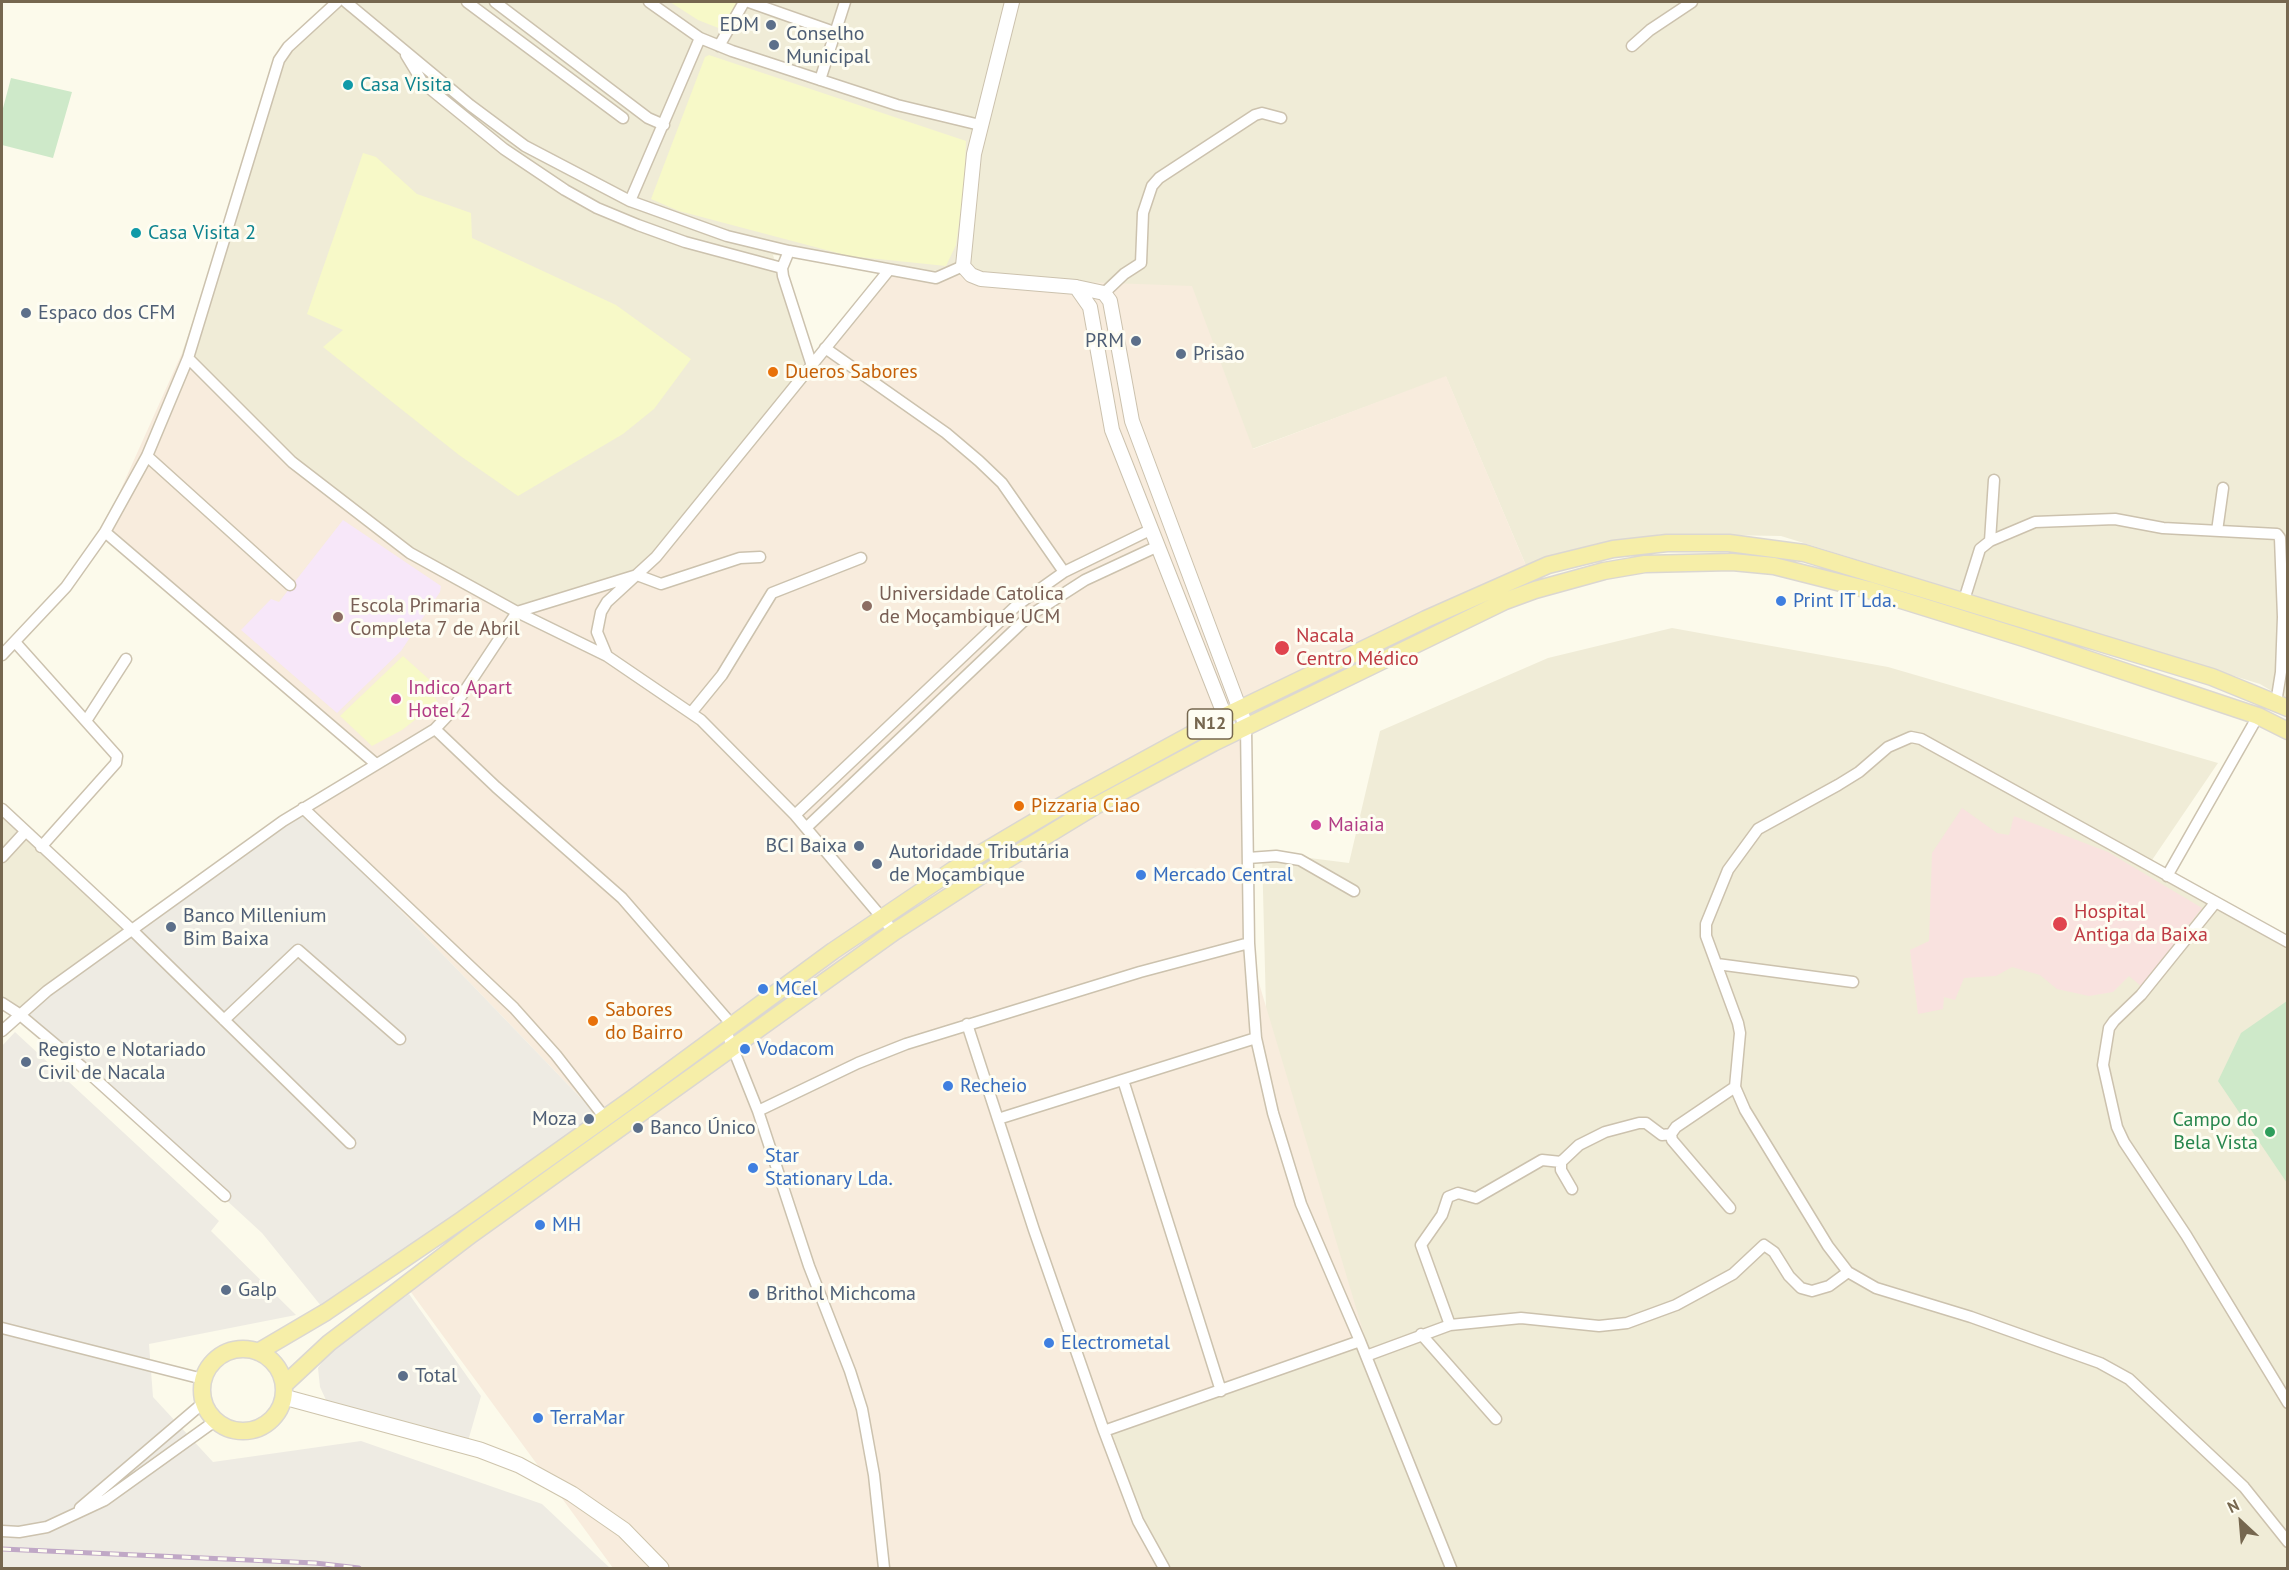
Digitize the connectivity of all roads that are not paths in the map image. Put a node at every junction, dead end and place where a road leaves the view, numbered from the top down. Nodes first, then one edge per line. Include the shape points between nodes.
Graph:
1 (337, 2) edge
2 (346, 2) edge
3 (467, 2) edge
4 (495, 2) edge
5 (649, 2) edge
6 (744, 2) edge
7 (749, 2) edge
8 (845, 2) edge
9 (1012, 2) edge
10 (1692, 2) edge
11 (834, 32) junction
12 (700, 38) junction
13 (719, 46) junction
14 (1632, 46) dead end
15 (403, 49) junction
16 (820, 80) junction
17 (623, 118) dead end
18 (1281, 118) dead end
19 (664, 125) junction
20 (980, 125) junction
21 (630, 201) junction
22 (789, 251) junction
23 (963, 267) junction
24 (782, 268) junction
25 (890, 270) junction
26 (1077, 287) junction
27 (1104, 293) junction
28 (825, 348) junction
29 (188, 358) junction
30 (812, 366) junction
31 (147, 456) junction
32 (1994, 480) dead end
33 (2223, 488) dead end
34 (1150, 530) junction
35 (2217, 531) junction
36 (105, 532) junction
37 (1990, 541) junction
38 (1156, 547) junction
39 (760, 557) dead end
40 (861, 558) dead end
41 (1065, 572) junction
42 (637, 575) junction
43 (290, 585) dead end
44 (1964, 600) junction
45 (517, 612) junction
46 (15, 642) junction
47 (2, 656) edge
48 (607, 656) junction
49 (126, 659) dead end
50 (2282, 706) edge
51 (1233, 712) junction
52 (691, 713) junction
53 (2258, 716) junction
54 (86, 721) junction
55 (435, 729) junction
56 (1239, 730) junction
57 (2288, 731) edge
58 (1247, 757) junction
59 (376, 764) junction
60 (303, 808) junction
61 (2, 809) edge
62 (795, 815) junction
63 (807, 828) junction
64 (25, 832) junction
65 (41, 846) junction
66 (2, 857) edge
67 (1248, 858) junction
68 (2167, 876) junction
69 (1354, 891) dead end
70 (2215, 903) junction
71 (882, 917) junction
72 (131, 929) junction
73 (894, 933) junction
74 (2288, 942) edge
75 (1249, 943) junction
76 (1717, 964) junction
77 (1853, 982) dead end
78 (2, 1003) edge
79 (19, 1014) junction
80 (224, 1020) junction
81 (967, 1024) junction
82 (729, 1028) junction
83 (2, 1031) edge
84 (1257, 1038) junction
85 (400, 1039) dead end
86 (734, 1048) junction
87 (1123, 1080) junction
88 (1736, 1087) junction
89 (758, 1111) junction
90 (605, 1118) junction
91 (998, 1119) junction
92 (1671, 1134) junction
93 (350, 1143) dead end
94 (1561, 1162) junction
95 (1572, 1189) dead end
96 (225, 1196) dead end
97 (1730, 1208) dead end
98 (462, 1219) junction
99 (472, 1234) junction
100 (1848, 1272) junction
101 (1450, 1325) junction
102 (2, 1328) edge
103 (1421, 1334) junction
104 (1360, 1341) junction
105 (258, 1352) junction
106 (1366, 1356) junction
107 (203, 1379) junction
108 (1221, 1390) junction
109 (284, 1391) junction
110 (203, 1403) junction
111 (2288, 1403) edge
112 (1496, 1419) dead end
113 (215, 1421) junction
114 (1104, 1431) junction
115 (68, 1518) junction
116 (2, 1531) edge
117 (2288, 1542) edge
118 (661, 1569) edge
119 (884, 1569) edge
120 (1164, 1569) edge
121 (1451, 1569) edge

1 - 29 street via 279,60
2 - 15 street
3 - 17 street
4 - 19 street via 648,118
5 - 12 street
6 - 13 street
7 - 11 street
8 - 11 street
9 - 20 street
10 - 14 street
11 - 16 street
12 - 13 street
12 - 19 street
13 - 16 street
15 - 21 street via 525,146
15 - 24 street via 423,83 504,149 565,190 647,229
16 - 20 street via 897,105
18 - 27 street via 1258,113 1159,177 1143,213 1141,263
19 - 21 street
20 - 23 street via 966,216
21 - 22 street via 727,236
22 - 24 street
22 - 25 street
23 - 25 street via 936,278
23 - 26 street via 971,276 981,279
24 - 30 street
25 - 28 street
26 - 27 street
26 - 34 street via 1090,307 1112,430
27 - 51 street via 1112,307 1132,421
28 - 30 street
28 - 41 street via 979,461 1002,483
29 - 31 street
29 - 45 street via 301,469 410,553
30 - 42 street via 656,557
31 - 36 street
31 - 43 street
32 - 37 street
33 - 35 street
34 - 38 street
34 - 41 street
35 - 37 street via 2163,528 2115,519 2046,521 2030,523
35 - 50 street via 2277,534 2280,538
36 - 46 street via 56,600
36 - 59 street
37 - 44 street via 1980,549
38 - 51 street
38 - 63 street via 1084,580 1029,616
39 - 42 street via 740,558 661,585
40 - 52 street via 772,594 722,675
41 - 62 street via 1016,606
42 - 45 street
42 - 48 street via 615,592 601,612 597,632
44 - 50 main road, N12 via 2212,677
44 - 51 main road, N12 via 1804,553 1766,546 1700,542 1613,549 1522,574
45 - 48 street
45 - 55 street via 450,713
46 - 47 street
46 - 54 street
48 - 52 street
49 - 54 street
51 - 56 street
51 - 71 main road, N12 via 1078,796
52 - 62 street
53 - 56 main road, N12 via 2028,639 1829,579 1774,566 1686,562 1604,571 1505,601
53 - 57 main road, N12
53 - 68 street
54 - 65 street via 114,752 116,763
55 - 59 street
55 - 82 street via 622,898
56 - 58 street
56 - 58 street
56 - 73 main road, N12 via 1097,805
58 - 67 street
59 - 60 street
60 - 72 street
60 - 90 street via 514,1008
61 - 64 street
62 - 63 street
63 - 71 street
64 - 65 street
64 - 66 street
65 - 72 street
67 - 69 street via 1276,856 1300,860
67 - 75 street
68 - 70 street
68 - 76 street via 1921,739 1911,737 1888,747 1838,785 1758,829 1728,870 1708,914 1706,936
70 - 74 street
70 - 111 street via 2142,995 2109,1028 2103,1065 2117,1128 2124,1142
71 - 73 street
71 - 82 main road, N12
72 - 79 street
72 - 80 street
73 - 86 main road, N12
75 - 81 street
75 - 84 street
76 - 77 street
76 - 88 street via 1740,1033
78 - 79 street
79 - 83 street
79 - 96 street
80 - 85 street via 298,950
80 - 93 street
81 - 89 street via 858,1063
81 - 91 street
82 - 86 street
82 - 90 main road, N12
84 - 87 street
84 - 104 street via 1273,1113 1295,1185
86 - 89 street
86 - 99 main road, N12
87 - 91 street
87 - 108 street
88 - 92 street
88 - 100 street via 1755,1128
89 - 119 street via 805,1256 862,1409
90 - 98 main road, N12
91 - 114 street
92 - 94 street via 1662,1135 1646,1123 1639,1123 1605,1132 1579,1145
92 - 97 street
94 - 95 street via 1561,1170
94 - 101 street via 1542,1160 1476,1198 1458,1192 1448,1197 1442,1215 1421,1245
98 - 99 main road
98 - 105 main road, N12 via 326,1312
99 - 109 main road, N12 via 329,1343
100 - 101 street via 1829,1286 1812,1291 1801,1288 1769,1246 1764,1245 1733,1274 1676,1305 1627,1323 1599,1326 1521,1318
100 - 117 street via 1876,1288 2100,1363 2129,1379 2244,1487
101 - 103 street
102 - 107 street
103 - 106 street
103 - 112 street
104 - 106 street
104 - 108 street
105 - 107 main road via 244,1349 221,1355
105 - 109 main road via 276,1365
106 - 121 street
107 - 110 main road
108 - 114 street
109 - 113 main road via 278,1412 260,1428 237,1432
109 - 118 main road via 519,1465 572,1494 624,1530
110 - 113 main road
110 - 115 street
113 - 115 street via 105,1500
114 - 120 street via 1138,1521
115 - 116 street via 35,1530

